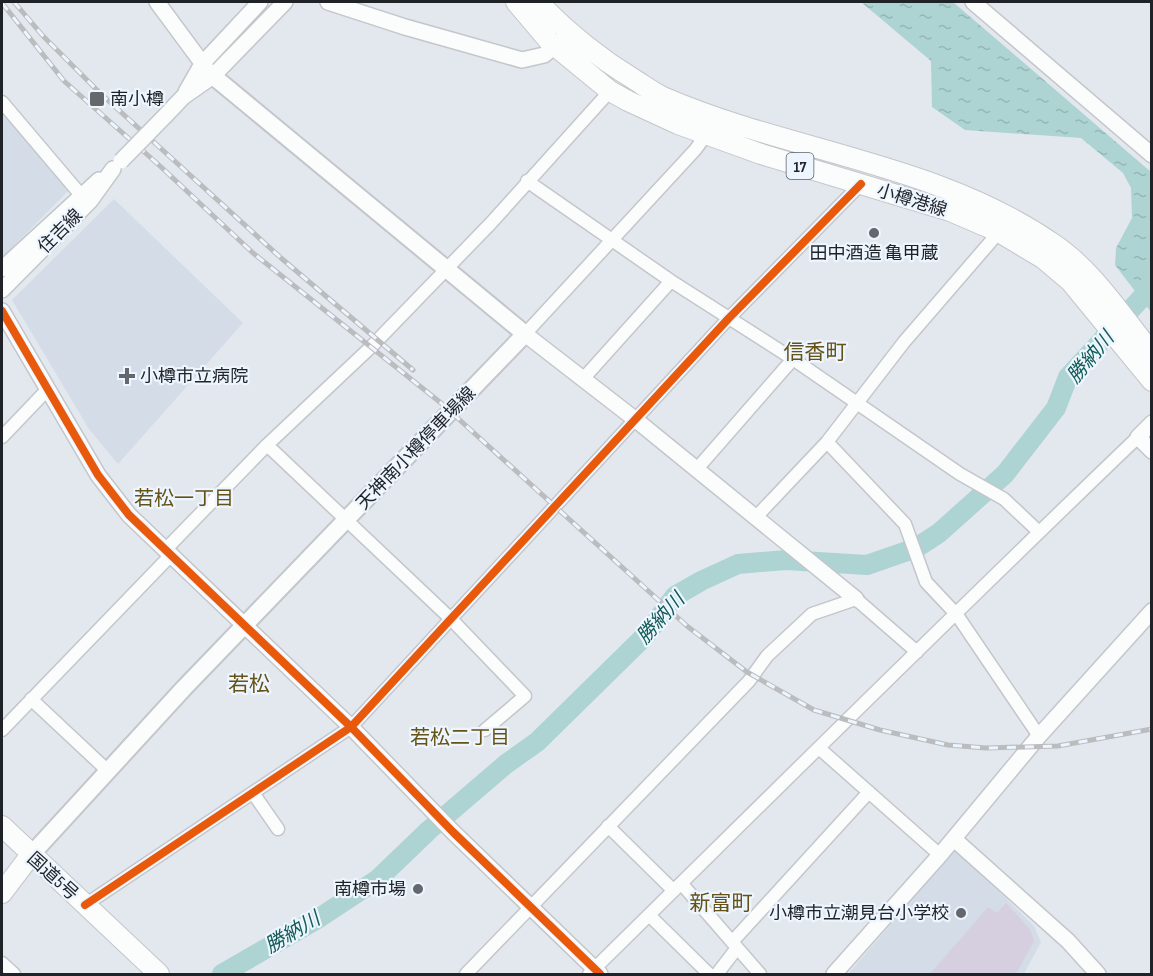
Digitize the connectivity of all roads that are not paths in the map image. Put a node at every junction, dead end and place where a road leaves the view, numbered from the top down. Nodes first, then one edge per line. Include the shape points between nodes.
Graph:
1 (157, 2) edge
2 (260, 2) edge
3 (285, 2) edge
4 (328, 2) edge
5 (516, 2) edge
6 (538, 2) edge
7 (973, 2) edge
8 (562, 40) junction
9 (207, 70) junction
10 (610, 91) junction
11 (2, 102) edge
12 (712, 115) junction
13 (708, 135) junction
14 (1152, 155) edge
15 (117, 165) junction
16 (527, 181) junction
17 (861, 184) junction
18 (80, 194) junction
19 (999, 232) junction
20 (611, 238) junction
21 (2, 269) edge
22 (446, 269) junction
23 (671, 281) junction
24 (2, 290) edge
25 (2, 311) edge
26 (729, 318) junction
27 (525, 334) junction
28 (1142, 351) edge
29 (793, 359) junction
30 (583, 379) junction
31 (1152, 381) edge
32 (47, 390) junction
33 (856, 403) junction
34 (636, 420) junction
35 (1152, 423) edge
36 (1138, 436) junction
37 (2, 437) edge
38 (827, 442) junction
39 (267, 445) junction
40 (1152, 451) edge
41 (696, 470) junction
42 (756, 517) junction
43 (346, 522) junction
44 (1038, 531) junction
45 (169, 551) junction
46 (851, 594) junction
47 (1152, 611) edge
48 (957, 615) junction
49 (451, 619) junction
50 (245, 626) junction
51 (917, 652) junction
52 (31, 699) junction
53 (351, 727) junction
54 (2, 730) edge
55 (485, 730) dead end
56 (1039, 736) junction
57 (820, 748) junction
58 (109, 772) junction
59 (869, 792) junction
60 (253, 793) junction
61 (2, 826) edge
62 (608, 826) junction
63 (278, 830) dead end
64 (954, 839) junction
65 (940, 855) junction
66 (30, 856) junction
67 (677, 886) junction
68 (2, 893) edge
69 (85, 905) junction
70 (529, 907) junction
71 (649, 915) junction
72 (735, 945) junction
73 (2, 963) edge
74 (594, 973) edge
75 (15, 975) edge
76 (159, 975) edge
77 (466, 975) edge
78 (709, 975) edge
79 (717, 975) edge
80 (760, 975) edge
81 (834, 975) edge
82 (1098, 975) edge

1 - 9 street
2 - 9 street, 住吉線
3 - 9 street, 住吉線
4 - 8 street via 522,60 544,55
5 - 8 main road, 小樽港線 / 17
6 - 8 main road, 小樽港線 / 17
7 - 14 street
8 - 10 main road, 小樽港線 / 17
8 - 12 main road, 小樽港線 / 17 via 661,96
9 - 15 street, 住吉線, bridge
9 - 22 main road
10 - 13 main road, 小樽港線 / 17
10 - 16 street
11 - 18 street
12 - 13 street
12 - 28 main road, 小樽港線 / 17 via 967,195 1013,217 1054,244 1103,290
13 - 17 main road, 小樽港線 / 17
13 - 20 street
15 - 18 street, 住吉線
15 - 24 street, 住吉線 via 90,201
16 - 20 street
16 - 22 street
17 - 19 main road, 小樽港線 / 17 via 950,211
17 - 26 street
18 - 21 street, 住吉線
19 - 28 main road, 小樽港線 / 17 via 1070,280 1095,309
19 - 33 street
20 - 23 street
20 - 27 street
22 - 27 main road
22 - 39 street via 371,347
23 - 26 street
23 - 30 street
25 - 32 street
26 - 29 street
26 - 34 street
27 - 30 street
27 - 43 main road, 天神南小樽停車場線
28 - 31 main road, 小樽港線 / 17
29 - 33 street
29 - 41 street
30 - 34 street
32 - 37 street
32 - 45 street via 98,475 129,515
33 - 38 street
33 - 44 street via 1004,499
34 - 41 street
34 - 49 street
35 - 36 street
36 - 40 street
36 - 44 street
38 - 42 street
38 - 48 street via 905,524 926,582
39 - 43 street
39 - 45 street
41 - 42 street
42 - 46 street
43 - 49 street
43 - 50 main road, 天神南小樽停車場線
44 - 48 street
45 - 50 street
45 - 52 street
46 - 51 street
46 - 62 street via 812,614 767,656 749,681
47 - 56 street
48 - 51 street
48 - 56 street
49 - 53 street
49 - 55 street via 525,696
50 - 53 street
50 - 58 main road, 天神南小樽停車場線
51 - 57 street
52 - 54 street
52 - 58 street
53 - 60 street
53 - 70 street
56 - 64 street
57 - 59 street
57 - 67 street
58 - 66 main road, 天神南小樽停車場線
59 - 65 street
59 - 72 street
60 - 63 street
60 - 69 street
61 - 66 main road, 国道5号
62 - 67 street
62 - 70 street
64 - 65 street
64 - 82 street via 1068,941
65 - 81 street
66 - 68 main road
66 - 69 main road, 国道5号
67 - 71 street
67 - 72 street
69 - 76 main road, 国道5号
70 - 74 street
70 - 77 street
71 - 74 street
71 - 78 street
72 - 79 street
72 - 80 street
73 - 75 street

